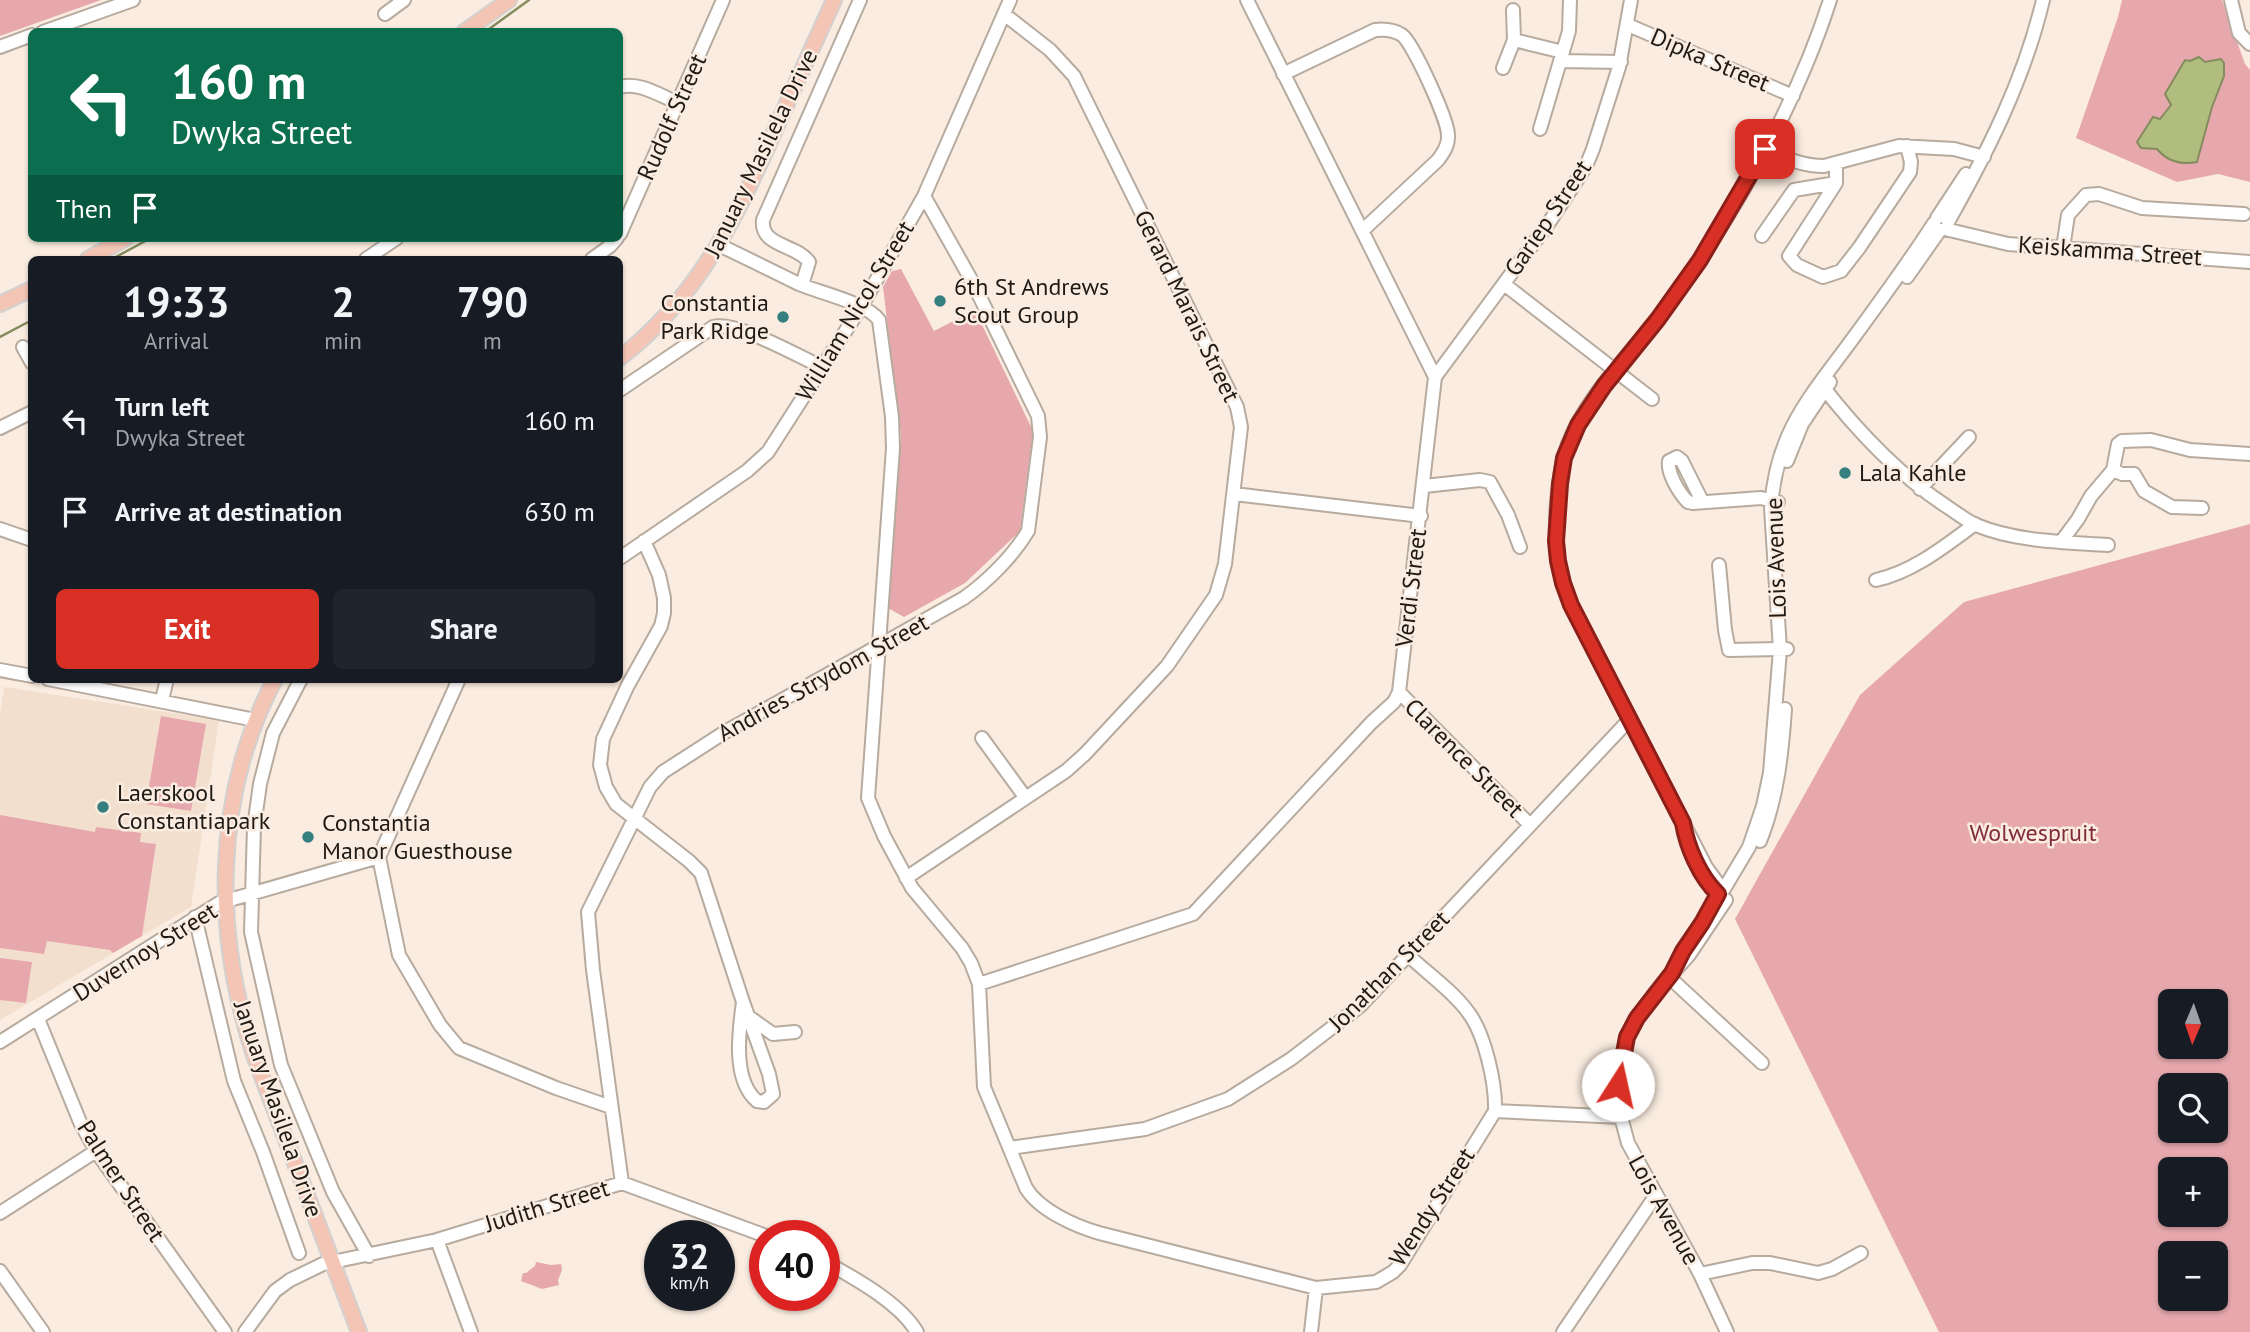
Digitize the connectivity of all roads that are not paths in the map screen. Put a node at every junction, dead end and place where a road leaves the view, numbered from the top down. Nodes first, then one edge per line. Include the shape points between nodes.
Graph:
1 (134, 0) edge
2 (404, 0) edge
3 (509, 0) edge
4 (723, 0) edge
5 (834, 0) edge
6 (860, 0) edge
7 (1010, 0) edge
8 (1247, 0) edge
9 (1570, 0) edge
10 (1630, 0) edge
11 (1830, 0) edge
12 (2037, 0) edge
13 (2043, 0) edge
14 (2231, 3) edge
15 (1513, 10) dead end
16 (385, 14) dead end
17 (1003, 14) junction
18 (1628, 25) junction
19 (54, 28) edge
20 (470, 28) edge
21 (28, 37) edge
22 (1514, 40) junction
23 (2250, 44) edge
24 (0, 47) edge
25 (1561, 57) junction
26 (1621, 62) junction
27 (1503, 68) dead end
28 (1283, 74) junction
29 (623, 86) edge
30 (1793, 96) junction
31 (678, 103) junction
32 (1540, 130) dead end
33 (1907, 146) junction
34 (1765, 149) junction
35 (1980, 156) junction
36 (1836, 163) junction
37 (1836, 183) junction
38 (924, 196) junction
39 (2244, 214) dead end
40 (1942, 224) junction
41 (623, 225) edge
42 (1362, 231) junction
43 (1762, 236) dead end
44 (119, 242) edge
45 (391, 242) edge
46 (614, 242) edge
47 (719, 245) junction
48 (2063, 248) junction
49 (93, 256) edge
50 (370, 256) edge
51 (596, 256) edge
52 (2250, 262) edge
53 (1504, 284) junction
54 (802, 285) junction
55 (28, 291) edge
56 (0, 304) edge
57 (861, 307) junction
58 (23, 347) dead end
59 (28, 356) edge
60 (623, 356) edge
61 (822, 367) junction
62 (1616, 370) junction
63 (1435, 377) junction
64 (1822, 386) junction
65 (623, 388) edge
66 (1652, 399) dead end
67 (28, 414) edge
68 (0, 428) edge
69 (1969, 438) dead end
70 (2250, 453) edge
71 (2113, 470) junction
72 (1424, 486) junction
73 (1920, 489) junction
74 (1234, 494) junction
75 (1702, 501) dead end
76 (1775, 501) junction
77 (2202, 508) dead end
78 (1420, 516) junction
79 (1975, 524) junction
80 (0, 529) edge
81 (28, 539) edge
82 (644, 541) junction
83 (2061, 542) junction
84 (2108, 545) dead end
85 (1520, 547) dead end
86 (623, 556) edge
87 (1719, 565) dead end
88 (1876, 580) dead end
89 (878, 647) junction
90 (1784, 649) junction
91 (0, 670) edge
92 (28, 675) edge
93 (70, 683) edge
94 (166, 683) edge
95 (265, 683) edge
96 (273, 683) edge
97 (300, 683) edge
98 (457, 683) edge
99 (1399, 692) junction
100 (162, 700) junction
101 (252, 719) junction
102 (1629, 720) junction
103 (982, 738) dead end
104 (1026, 797) junction
105 (634, 817) junction
106 (1530, 825) junction
107 (379, 857) junction
108 (906, 878) junction
109 (252, 893) junction
110 (1723, 894) junction
111 (222, 902) junction
112 (195, 917) junction
113 (1409, 956) junction
114 (1671, 975) junction
115 (979, 984) junction
116 (743, 1002) junction
117 (749, 1017) junction
118 (38, 1019) junction
119 (795, 1032) dead end
120 (0, 1042) edge
121 (1762, 1063) dead end
122 (611, 1107) junction
123 (1494, 1111) junction
124 (1621, 1117) junction
125 (1010, 1148) junction
126 (96, 1151) junction
127 (622, 1183) junction
128 (1656, 1195) junction
129 (0, 1213) edge
130 (749, 1230) edge
131 (436, 1240) junction
132 (299, 1253) dead end
133 (1861, 1253) dead end
134 (369, 1256) junction
135 (328, 1263) junction
136 (0, 1271) edge
137 (840, 1271) edge
138 (1699, 1274) junction
139 (1317, 1288) junction
140 (43, 1332) edge
141 (225, 1332) edge
142 (245, 1332) edge
143 (350, 1332) edge
144 (359, 1332) edge
145 (471, 1332) edge
146 (917, 1332) edge
147 (1311, 1332) edge
148 (1563, 1332) edge
149 (1727, 1332) edge

1 - 19 street
2 - 16 street
3 - 20 main road
4 - 31 street, Rudolf Street
5 - 47 main road, January Masilela Drive
6 - 54 street, January Masilela Drive via 763,220 767,237 804,255 808,262
7 - 17 street, William Nicol Street
8 - 28 street
9 - 25 street via 1570,23
10 - 18 street, Gariep Street
11 - 30 street
12 - 35 street, Lois Avenue via 2016,71
13 - 35 street, Lois Avenue via 2024,67
14 - 23 street via 2239,33
15 - 22 street
17 - 38 street, William Nicol Street
17 - 74 street, Gerard Marais Street via 1050,50 1074,76 1231,395 1241,417
18 - 26 street, Gariep Street
18 - 30 street, Dipka Street
21 - 24 street
22 - 25 street
22 - 27 street
25 - 26 street
25 - 32 street
26 - 53 street, Gariep Street via 1586,166
28 - 42 street
28 - 42 street via 1375,30 1391,30 1410,45 1446,120 1449,138 1438,160
29 - 31 street via 636,86
30 - 34 street
31 - 41 street, Rudolf Street
33 - 35 street
33 - 36 street
33 - 37 street via 1910,172 1841,271 1823,277 1789,256
34 - 36 street via 1801,165
34 - 62 street via 1700,260
35 - 40 street, Lois Avenue
36 - 37 street
37 - 43 street via 1794,190
38 - 57 street, William Nicol Street
38 - 89 street, Andries Strydom Street via 1038,416 1041,438 1031,521 1022,542 971,593
39 - 48 street via 2142,208 2094,194 2080,200 2068,215
40 - 48 street, Keiskamma Street via 2008,244
40 - 64 street, Lois Avenue
42 - 63 street
44 - 49 main road
45 - 50 street
46 - 51 street, Rudolf Street
47 - 54 street
47 - 60 main road, January Masilela Drive via 676,306
48 - 52 street, Keiskamma Street
53 - 62 street
53 - 63 street, Gariep Street
54 - 57 street
55 - 56 main road
57 - 61 street, William Nicol Street
57 - 89 street via 876,315 881,327 893,430
58 - 59 street
61 - 65 street via 722,325
61 - 82 street, William Nicol Street via 758,462
62 - 66 street
62 - 102 street via 1569,443 1560,484 1556,541 1571,605
63 - 72 street, Verdi Street
64 - 73 street via 1870,443
64 - 76 street, Lois Avenue via 1791,427 1775,470
67 - 68 street
69 - 73 street
70 - 71 street via 2190,450 2151,440 2122,441
71 - 77 street via 2137,476 2144,491 2172,507
71 - 83 street
72 - 78 street, Verdi Street
72 - 85 street via 1490,482
73 - 79 street
74 - 78 street
74 - 104 street, Gerard Marais Street via 1223,574 1201,619 1167,666 1085,754
75 - 76 street
76 - 90 street, Lois Avenue via 1772,540
78 - 99 street, Verdi Street
79 - 83 street via 2020,537
79 - 88 street via 1923,560
80 - 81 street
82 - 86 street, William Nicol Street
82 - 105 street via 659,575 664,613 606,731 599,755 609,792
83 - 84 street
87 - 90 street via 1728,647
89 - 105 street, Andries Strydom Street via 742,722 663,772
89 - 108 street via 868,798
90 - 110 street, Lois Avenue via 1768,788 1749,847
91 - 92 street
93 - 100 street
94 - 100 street
95 - 101 main road, January Masilela Drive
96 - 101 main road, January Masilela Drive
97 - 109 street via 273,733 260,784
98 - 107 street
99 - 106 street, Clarence Street
99 - 115 street via 1193,914
100 - 101 street
101 - 111 main road, January Masilela Drive via 226,794 218,872
102 - 106 street, Jonathan Street
102 - 110 street
103 - 104 street
104 - 108 street, Gerard Marais Street
105 - 116 street via 701,873
105 - 122 street, Andries Strydom Street via 588,912
106 - 113 street, Jonathan Street
107 - 109 street, Duvernoy Street
107 - 122 street via 399,955 451,1041 468,1054
108 - 115 street via 962,947
109 - 111 street, Duvernoy Street
109 - 134 street via 253,941 281,1065 334,1192
110 - 114 street, Lois Avenue
111 - 112 street, Duvernoy Street
111 - 135 main road, January Masilela Drive via 224,968 235,1015
112 - 118 street, Duvernoy Street
112 - 132 street via 231,1072
113 - 123 street via 1467,1009 1475,1022 1490,1070
113 - 125 street, Jonathan Street via 1338,1026 1213,1106 1130,1132
114 - 121 street
114 - 124 street, Lois Avenue via 1627,1037 1619,1071
115 - 125 street, Wendy Street via 983,1081
116 - 117 street
116 - 117 street via 738,1056 750,1094 764,1102 773,1089
117 - 119 street via 773,1034
118 - 120 street, Duvernoy Street
118 - 126 street, Palmer Street
122 - 127 street, Andries Strydom Street
123 - 124 street
123 - 139 street, Wendy Street via 1393,1272 1376,1282
124 - 128 street, Lois Avenue via 1628,1143
125 - 139 street, Wendy Street via 1030,1195 1088,1229
126 - 129 street
126 - 141 street, Palmer Street
127 - 130 street, Judith Street
127 - 131 street, Judith Street
128 - 138 street, Lois Avenue
128 - 148 street
131 - 134 street, Judith Street
131 - 145 street
133 - 138 street via 1818,1273 1752,1263
134 - 135 street, Judith Street
135 - 142 street, Judith Street via 280,1286
135 - 143 main road, January Masilela Drive
135 - 144 main road, January Masilela Drive
136 - 140 street
137 - 146 street via 899,1311
138 - 149 street, Lois Avenue
139 - 147 street

